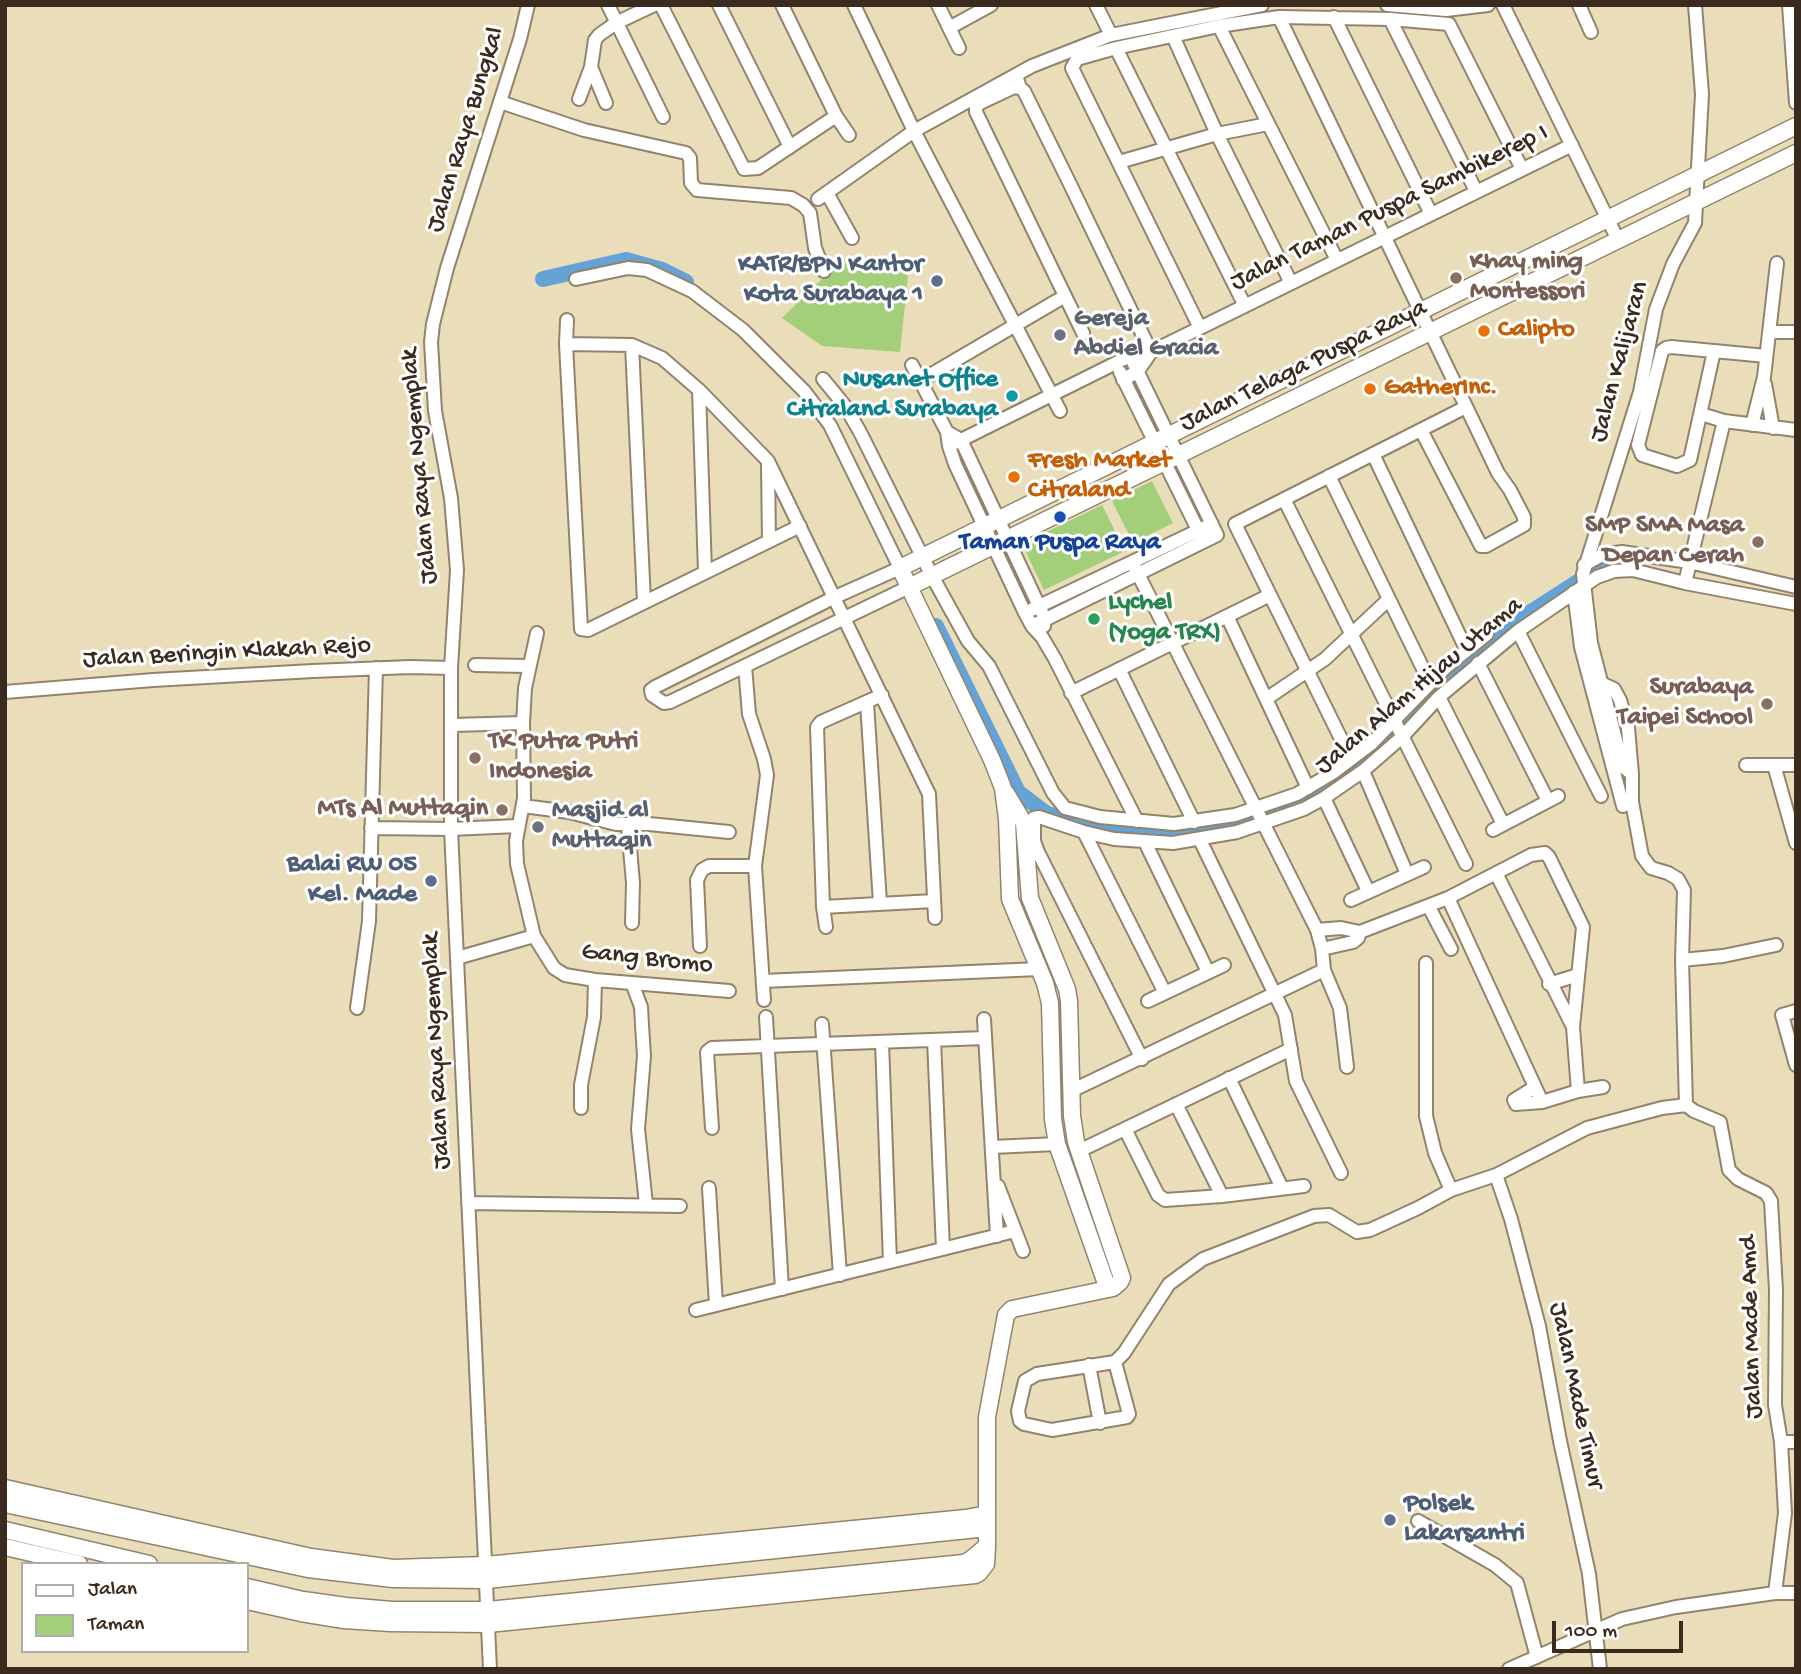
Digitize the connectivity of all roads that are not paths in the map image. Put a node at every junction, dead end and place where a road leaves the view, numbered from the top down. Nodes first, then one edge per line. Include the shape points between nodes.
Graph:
1 (528, 5) edge
2 (608, 5) edge
3 (654, 5) edge
4 (661, 5) edge
5 (719, 5) edge
6 (782, 5) edge
7 (854, 5) edge
8 (938, 5) edge
9 (991, 5) edge
10 (1096, 5) edge
11 (1262, 5) edge
12 (1387, 5) edge
13 (1488, 5) edge
14 (1503, 5) edge
15 (1580, 5) edge
16 (1695, 5) edge
17 (1790, 5) edge
18 (1279, 17) junction
19 (1334, 17) junction
20 (1390, 19) junction
21 (616, 23) junction
22 (1219, 26) junction
23 (1793, 26) edge
24 (948, 28) junction
25 (1591, 32) dead end
26 (1111, 35) junction
27 (1173, 36) junction
28 (959, 48) dead end
29 (1116, 48) junction
30 (591, 67) junction
31 (1018, 81) junction
32 (579, 99) dead end
33 (500, 102) junction
34 (606, 103) dead end
35 (1796, 103) edge
36 (836, 116) junction
37 (663, 117) dead end
38 (1268, 124) junction
39 (1796, 126) edge
40 (914, 131) junction
41 (1217, 134) junction
42 (849, 135) dead end
43 (1572, 145) junction
44 (790, 147) junction
45 (1166, 147) junction
46 (1796, 153) edge
47 (1119, 162) junction
48 (1522, 169) junction
49 (1697, 175) junction
50 (1476, 191) junction
51 (1697, 202) junction
52 (1431, 214) junction
53 (1608, 218) junction
54 (1385, 237) junction
55 (852, 238) dead end
56 (1618, 240) junction
57 (1338, 260) junction
58 (1777, 263) dead end
59 (447, 268) joint
60 (824, 271) dead end
61 (576, 279) dead end
62 (1291, 283) junction
63 (1065, 296) junction
64 (1245, 306) junction
65 (1420, 311) junction
66 (567, 320) dead end
67 (1015, 325) junction
68 (1200, 328) junction
69 (1430, 332) junction
70 (1770, 332) junction
71 (1796, 332) edge
72 (1083, 333) dead end
73 (566, 344) junction
74 (632, 345) junction
75 (1714, 351) junction
76 (1151, 352) junction
77 (1130, 356) junction
78 (1766, 356) junction
79 (1115, 363) junction
80 (912, 365) dead end
81 (1138, 371) junction
82 (1764, 377) junction
83 (823, 379) dead end
84 (1123, 380) junction
85 (920, 381) junction
86 (699, 390) junction
87 (1051, 395) junction
88 (1466, 407) junction
89 (1060, 411) dead end
90 (1701, 414) junction
91 (1724, 421) junction
92 (1752, 425) junction
93 (1773, 428) junction
94 (1422, 430) junction
95 (1796, 430) edge
96 (1162, 439) junction
97 (955, 443) junction
98 (1373, 454) junction
99 (969, 457) junction
100 (1171, 459) junction
101 (768, 461) junction
102 (955, 464) junction
103 (1329, 476) junction
104 (1283, 499) junction
105 (991, 523) junction
106 (800, 526) junction
107 (1200, 536) junction
108 (769, 541) junction
109 (1000, 542) junction
110 (921, 557) junction
111 (1688, 564) junction
112 (902, 567) junction
113 (1135, 568) junction
114 (705, 572) junction
115 (930, 577) junction
116 (1582, 580) junction
117 (1685, 581) junction
118 (911, 586) junction
119 (1796, 587) edge
120 (1270, 595) junction
121 (835, 597) junction
122 (1389, 598) junction
123 (644, 602) junction
124 (1796, 604) edge
125 (1039, 606) junction
126 (1025, 613) junction
127 (1227, 616) junction
128 (845, 618) junction
129 (1045, 619) junction
130 (1032, 626) junction
131 (1518, 631) junction
132 (537, 633) dead end
133 (1486, 634) dead end
134 (1351, 636) junction
135 (1042, 637) junction
136 (1173, 643) junction
137 (1466, 649) junction
138 (1478, 663) junction
139 (475, 665) dead end
140 (528, 666) junction
141 (745, 666) junction
142 (376, 668) junction
143 (451, 668) junction
144 (1119, 669) junction
145 (1308, 671) junction
146 (1430, 683) junction
147 (5, 692) edge
148 (1071, 693) junction
149 (882, 695) junction
150 (1439, 697) junction
151 (1266, 699) junction
152 (867, 703) junction
153 (523, 723) junction
154 (452, 725) junction
155 (1398, 729) junction
156 (1352, 760) junction
157 (1746, 765) dead end
158 (1774, 765) junction
159 (1796, 765) edge
160 (1363, 771) junction
161 (1308, 788) junction
162 (1601, 796) dead end
163 (1324, 798) junction
164 (523, 806) junction
165 (1623, 806) dead end
166 (1259, 816) junction
167 (1025, 817) junction
168 (1137, 821) junction
169 (1194, 822) junction
170 (518, 826) junction
171 (628, 826) junction
172 (370, 828) junction
173 (452, 829) junction
174 (729, 832) dead end
175 (1084, 832) junction
176 (1200, 840) junction
177 (1145, 842) junction
178 (1796, 843) edge
179 (1466, 863) dead end
180 (755, 866) junction
181 (1424, 867) dead end
182 (1496, 873) junction
183 (1406, 874) junction
184 (1368, 891) junction
185 (1447, 898) junction
186 (1351, 900) dead end
187 (934, 901) junction
188 (880, 904) junction
189 (823, 907) junction
190 (1429, 907) junction
191 (935, 918) dead end
192 (632, 923) dead end
193 (826, 927) dead end
194 (1317, 930) junction
195 (1360, 932) junction
196 (534, 936) junction
197 (1776, 945) dead end
198 (701, 946) dead end
199 (1322, 949) junction
200 (1451, 949) dead end
201 (457, 958) junction
202 (1682, 960) junction
203 (1426, 963) dead end
204 (1224, 965) dead end
205 (1040, 969) junction
206 (1324, 970) junction
207 (1208, 972) junction
208 (1578, 975) junction
209 (595, 980) junction
210 (763, 981) junction
211 (632, 983) junction
212 (1549, 984) junction
213 (729, 991) dead end
214 (1165, 993) junction
215 (1274, 993) junction
216 (764, 1000) dead end
217 (1148, 1002) dead end
218 (357, 1008) dead end
219 (1796, 1011) edge
220 (766, 1017) dead end
221 (984, 1019) dead end
222 (822, 1024) dead end
223 (1573, 1027) junction
224 (985, 1038) junction
225 (934, 1040) junction
226 (881, 1042) junction
227 (824, 1043) junction
228 (768, 1045) junction
229 (1291, 1049) junction
230 (1142, 1059) junction
231 (1796, 1065) edge
232 (1348, 1067) dead end
233 (1229, 1078) junction
234 (1535, 1087) junction
235 (1603, 1087) dead end
236 (1070, 1091) junction
237 (1578, 1091) junction
238 (1542, 1102) junction
239 (1176, 1104) junction
240 (1686, 1105) junction
241 (580, 1108) dead end
242 (712, 1128) dead end
243 (1125, 1129) junction
244 (1057, 1144) junction
245 (992, 1147) junction
246 (1079, 1151) junction
247 (993, 1173) junction
248 (1341, 1173) dead end
249 (1496, 1175) junction
250 (1304, 1186) dead end
251 (709, 1188) dead end
252 (1282, 1188) junction
253 (1451, 1190) junction
254 (1222, 1196) junction
255 (468, 1203) junction
256 (646, 1204) junction
257 (680, 1206) dead end
258 (1016, 1231) junction
259 (997, 1236) junction
260 (943, 1249) junction
261 (1023, 1251) dead end
262 (890, 1262) junction
263 (840, 1275) junction
264 (782, 1289) junction
265 (1108, 1289) junction
266 (716, 1305) junction
267 (696, 1310) dead end
268 (1115, 1362) junction
269 (1088, 1365) junction
270 (1100, 1423) junction
271 (1781, 1442) junction
272 (1796, 1442) edge
273 (5, 1488) edge
274 (5, 1504) edge
275 (987, 1521) junction
276 (1418, 1521) dead end
277 (5, 1530) edge
278 (987, 1546) junction
279 (5, 1547) edge
280 (70, 1562) edge
281 (141, 1562) edge
282 (486, 1573) junction
283 (458, 1574) junction
284 (248, 1587) edge
285 (1775, 1593) junction
286 (1796, 1593) edge
287 (248, 1601) edge
288 (461, 1617) junction
289 (488, 1617) junction
290 (1596, 1629) junction
291 (1537, 1657) junction
292 (490, 1669) edge
293 (1509, 1669) edge
294 (1600, 1669) edge

1 - 33 street, Jalan Raya Bungkal
2 - 21 street
3 - 21 street
4 - 44 street via 744,169 758,168
5 - 44 street
6 - 36 street
7 - 40 street
8 - 24 street
9 - 24 street
10 - 26 street
11 - 26 street
12 - 13 street via 1446,10
14 - 43 street
15 - 25 street
16 - 49 street, Jalan Kalijaran via 1702,94
17 - 23 street
18 - 19 street
18 - 22 street
18 - 54 street
19 - 20 street
19 - 52 street
20 - 48 street via 1449,24
20 - 50 street
21 - 30 street via 595,40
21 - 37 street
22 - 27 street
22 - 38 street
23 - 35 street
24 - 28 street
26 - 31 street via 1032,66
27 - 29 street
27 - 41 street
29 - 45 street
29 - 47 street via 1079,58 1072,68
30 - 32 street
30 - 34 street
31 - 40 street
31 - 63 street via 980,103 975,112
31 - 76 street
33 - 59 street, Jalan Raya Bungkal
33 - 60 street via 584,130 686,153 691,183 697,190 790,198 810,213
36 - 42 street
36 - 44 street
38 - 41 street
38 - 57 street
39 - 49 main road, Jalan Telaga Puspa Raya
40 - 55 street via 823,196
40 - 67 street
41 - 45 street
41 - 62 street
43 - 48 street, Jalan Taman Puspa Sambikerep I
43 - 53 street
45 - 47 street
45 - 64 street
46 - 51 main road, Jalan Telaga Puspa Raya
47 - 68 street
48 - 50 street, Jalan Taman Puspa Sambikerep I
49 - 51 street, Jalan Kalijaran
49 - 53 main road, Jalan Telaga Puspa Raya
50 - 52 street, Jalan Taman Puspa Sambikerep I
51 - 56 main road, Jalan Telaga Puspa Raya
51 - 116 street, Jalan Kalijaran via 1695,223 1656,309 1640,392
52 - 54 street, Jalan Taman Puspa Sambikerep I
53 - 56 street
53 - 65 main road, Jalan Telaga Puspa Raya
54 - 57 street, Jalan Taman Puspa Sambikerep I
54 - 65 street
56 - 69 main road, Jalan Telaga Puspa Raya
57 - 62 street, Jalan Taman Puspa Sambikerep I
58 - 70 street
59 - 143 street, Jalan Raya Ngemplak via 431,342 435,411 456,543
61 - 112 street via 628,268 647,270 692,291 743,330 805,392 830,425
62 - 64 street, Jalan Taman Puspa Sambikerep I
63 - 67 street
63 - 72 street
64 - 68 street, Jalan Taman Puspa Sambikerep I
65 - 69 street
65 - 96 main road, Jalan Telaga Puspa Raya
66 - 73 street
67 - 85 street
67 - 87 street
68 - 76 street, Jalan Taman Puspa Sambikerep I
69 - 88 street
69 - 100 main road, Jalan Telaga Puspa Raya
70 - 71 street
70 - 78 street
73 - 74 street
73 - 123 street via 579,626 588,630
74 - 86 street via 662,358
74 - 123 street
75 - 78 street
75 - 90 street
75 - 90 street via 1671,347 1662,351 1638,445 1640,453 1677,466 1687,463
76 - 77 street
76 - 81 street, Jalan Taman Puspa Sambikerep I
77 - 79 street
77 - 81 street
78 - 82 street
79 - 84 street
79 - 87 street
80 - 85 street
81 - 84 street, Jalan Taman Puspa Sambikerep I
81 - 96 street
82 - 92 street
82 - 93 street
83 - 110 street via 860,432
84 - 96 street
85 - 97 street
86 - 101 street
86 - 114 street
87 - 89 street
87 - 97 street
88 - 94 street
88 - 94 street via 1525,521 1482,547
90 - 91 street
91 - 92 street
91 - 111 street
92 - 93 street
93 - 95 street
94 - 98 street
96 - 100 street
96 - 105 main road, Jalan Telaga Puspa Raya
97 - 99 street
97 - 102 street
98 - 103 street
98 - 137 street
99 - 102 street
99 - 105 street
100 - 107 street
100 - 107 street via 1214,529
100 - 109 main road, Jalan Telaga Puspa Raya
101 - 106 street
101 - 108 street
102 - 105 street
103 - 104 street
103 - 122 street
104 - 120 street via 1236,524
104 - 134 street
105 - 109 street
105 - 110 main road, Jalan Telaga Puspa Raya
106 - 108 street
106 - 121 street
107 - 113 street
108 - 114 street
109 - 115 main road, Jalan Telaga Puspa Raya
109 - 125 street
109 - 126 street
110 - 112 main road, Jalan Telaga Puspa Raya
110 - 115 street
111 - 116 street via 1622,552 1602,555
111 - 117 street
111 - 119 street
112 - 118 main road
112 - 121 street
113 - 125 street
113 - 129 street
113 - 136 street
114 - 123 street
115 - 118 main road, Jalan Telaga Puspa Raya
115 - 168 street via 968,641 989,666 1053,793 1065,808
116 - 117 street via 1624,569
116 - 131 street, Jalan Alam Hijau Utama
116 - 165 street via 1581,647
116 - 202 street via 1601,683 1623,767 1632,774 1644,861 1674,875 1684,890
117 - 124 street
118 - 128 street
118 - 167 main road via 1003,788
120 - 127 street
120 - 145 street
121 - 128 street
121 - 141 street via 651,692 664,703 670,702
122 - 134 street
122 - 146 street
125 - 126 street
125 - 129 street
126 - 130 street
127 - 136 street
127 - 151 street
128 - 141 street
128 - 149 street
129 - 130 street
129 - 135 street
130 - 135 street
131 - 138 street, Jalan Alam Hijau Utama
131 - 162 street
132 - 140 street
133 - 137 street
134 - 145 street
134 - 155 street
135 - 148 street
136 - 144 street
136 - 166 street
137 - 146 street
138 - 150 street, Jalan Alam Hijau Utama
138 - 150 street via 1553,799 1498,827
139 - 140 street
140 - 153 street
141 - 180 street via 749,715 767,775
142 - 143 street, Jalan Beringin Klakah Rejo
142 - 147 street, Jalan Beringin Klakah Rejo
142 - 172 street
143 - 154 street, Jalan Raya Ngemplak
144 - 148 street
144 - 169 street
145 - 151 street
145 - 156 street
146 - 155 street
148 - 168 street
149 - 152 street
149 - 187 street via 929,794
150 - 155 street, Jalan Alam Hijau Utama
151 - 161 street
152 - 188 street
152 - 189 street via 817,727
153 - 154 street
153 - 164 street
154 - 173 street, Jalan Raya Ngemplak
155 - 156 street
155 - 160 street, Jalan Alam Hijau Utama
155 - 179 street
156 - 161 street
157 - 158 street
158 - 159 street
158 - 178 street
160 - 163 street, Jalan Alam Hijau Utama
160 - 183 street
161 - 166 street
163 - 166 street, Jalan Alam Hijau Utama via 1304,809
163 - 184 street
164 - 170 street
164 - 171 street
166 - 169 street
166 - 176 street, Jalan Alam Hijau Utama
166 - 194 street
167 - 175 street, Jalan Alam Hijau Utama
167 - 205 main road via 1010,899
167 - 230 street via 1032,821 1038,852
167 - 236 main road via 1030,898 1069,1000
168 - 169 street
170 - 173 street
170 - 196 street via 517,864
171 - 174 street
171 - 192 street via 634,883
172 - 173 street
172 - 218 street via 367,945
173 - 201 street, Jalan Raya Ngemplak
175 - 177 street, Jalan Alam Hijau Utama
175 - 214 street
176 - 177 street, Jalan Alam Hijau Utama
176 - 215 street
177 - 207 street
180 - 198 street via 702,870 697,880
180 - 210 street
181 - 183 street
182 - 185 street
182 - 208 street via 1538,853 1549,857 1583,927
182 - 212 street
183 - 184 street
184 - 186 street
185 - 190 street
185 - 234 street
187 - 188 street
187 - 191 street
188 - 189 street
189 - 193 street
190 - 195 street
190 - 200 street
194 - 195 street
194 - 199 street
195 - 199 street via 1353,942
196 - 201 street
196 - 209 street, Gang Bromo via 558,971
197 - 202 street
199 - 206 street
201 - 255 street, Jalan Raya Ngemplak
202 - 240 street
203 - 253 street via 1426,1116
204 - 207 street
205 - 210 street
205 - 244 main road via 1050,1003
206 - 215 street
206 - 232 street via 1340,1008
207 - 214 street
208 - 212 street
208 - 223 street
209 - 211 street, Gang Bromo
209 - 241 street
210 - 216 street
211 - 213 street, Gang Bromo
211 - 256 street via 642,1016 638,1129
212 - 223 street
214 - 217 street
215 - 229 street via 1287,1022
215 - 230 street
219 - 231 street via 1782,1015
220 - 228 street
221 - 224 street
222 - 227 street
223 - 237 street
224 - 225 street
224 - 245 street
225 - 226 street
225 - 260 street
226 - 227 street
226 - 262 street
227 - 228 street
227 - 263 street
228 - 242 street via 707,1052
228 - 264 street
229 - 233 street
229 - 248 street via 1296,1081
230 - 236 street
233 - 239 street
233 - 252 street
234 - 238 street
234 - 238 street via 1514,1100 1517,1104
235 - 237 street
236 - 246 main road
237 - 238 street
239 - 243 street
239 - 254 street
240 - 249 street via 1587,1128
240 - 271 street, Jalan Made Amd via 1720,1122 1729,1170 1771,1201 1775,1405
243 - 246 street
243 - 254 street via 1158,1195 1165,1200
244 - 245 street
244 - 265 main road
245 - 247 street
246 - 265 main road via 1121,1271 1120,1282
247 - 258 street
247 - 259 street
249 - 253 street
249 - 290 street, Jalan Made Timur via 1539,1326
250 - 252 street
251 - 266 street
252 - 254 street
253 - 268 street via 1364,1232 1329,1215 1314,1216 1203,1259 1169,1284
255 - 256 street
255 - 282 street, Jalan Raya Ngemplak
256 - 257 street
258 - 259 street
258 - 261 street
259 - 260 street
260 - 262 street
262 - 263 street
263 - 264 street
264 - 266 street
265 - 275 main road via 1012,1309 1006,1315 987,1418
266 - 267 street
268 - 269 street
268 - 270 street via 1129,1415
269 - 270 street
269 - 270 street via 1025,1381 1018,1417 1024,1424 1052,1430
271 - 272 street
271 - 285 street, Jalan Made Amd via 1785,1513
273 - 283 main road via 311,1557
274 - 283 main road via 308,1569 393,1579
275 - 278 main road
275 - 282 main road
276 - 291 street via 1495,1565 1517,1583
277 - 281 main road
278 - 289 main road via 964,1563
278 - 289 main road via 986,1564 975,1575
279 - 280 main road
282 - 283 main road
282 - 289 street, Jalan Raya Ngemplak
283 - 288 main road
284 - 288 main road via 303,1600
285 - 286 street
285 - 290 street via 1676,1607
287 - 288 main road via 344,1620
288 - 289 main road
289 - 292 street, Jalan Raya Ngemplak
290 - 291 street
290 - 294 street, Jalan Made Timur
291 - 293 street

